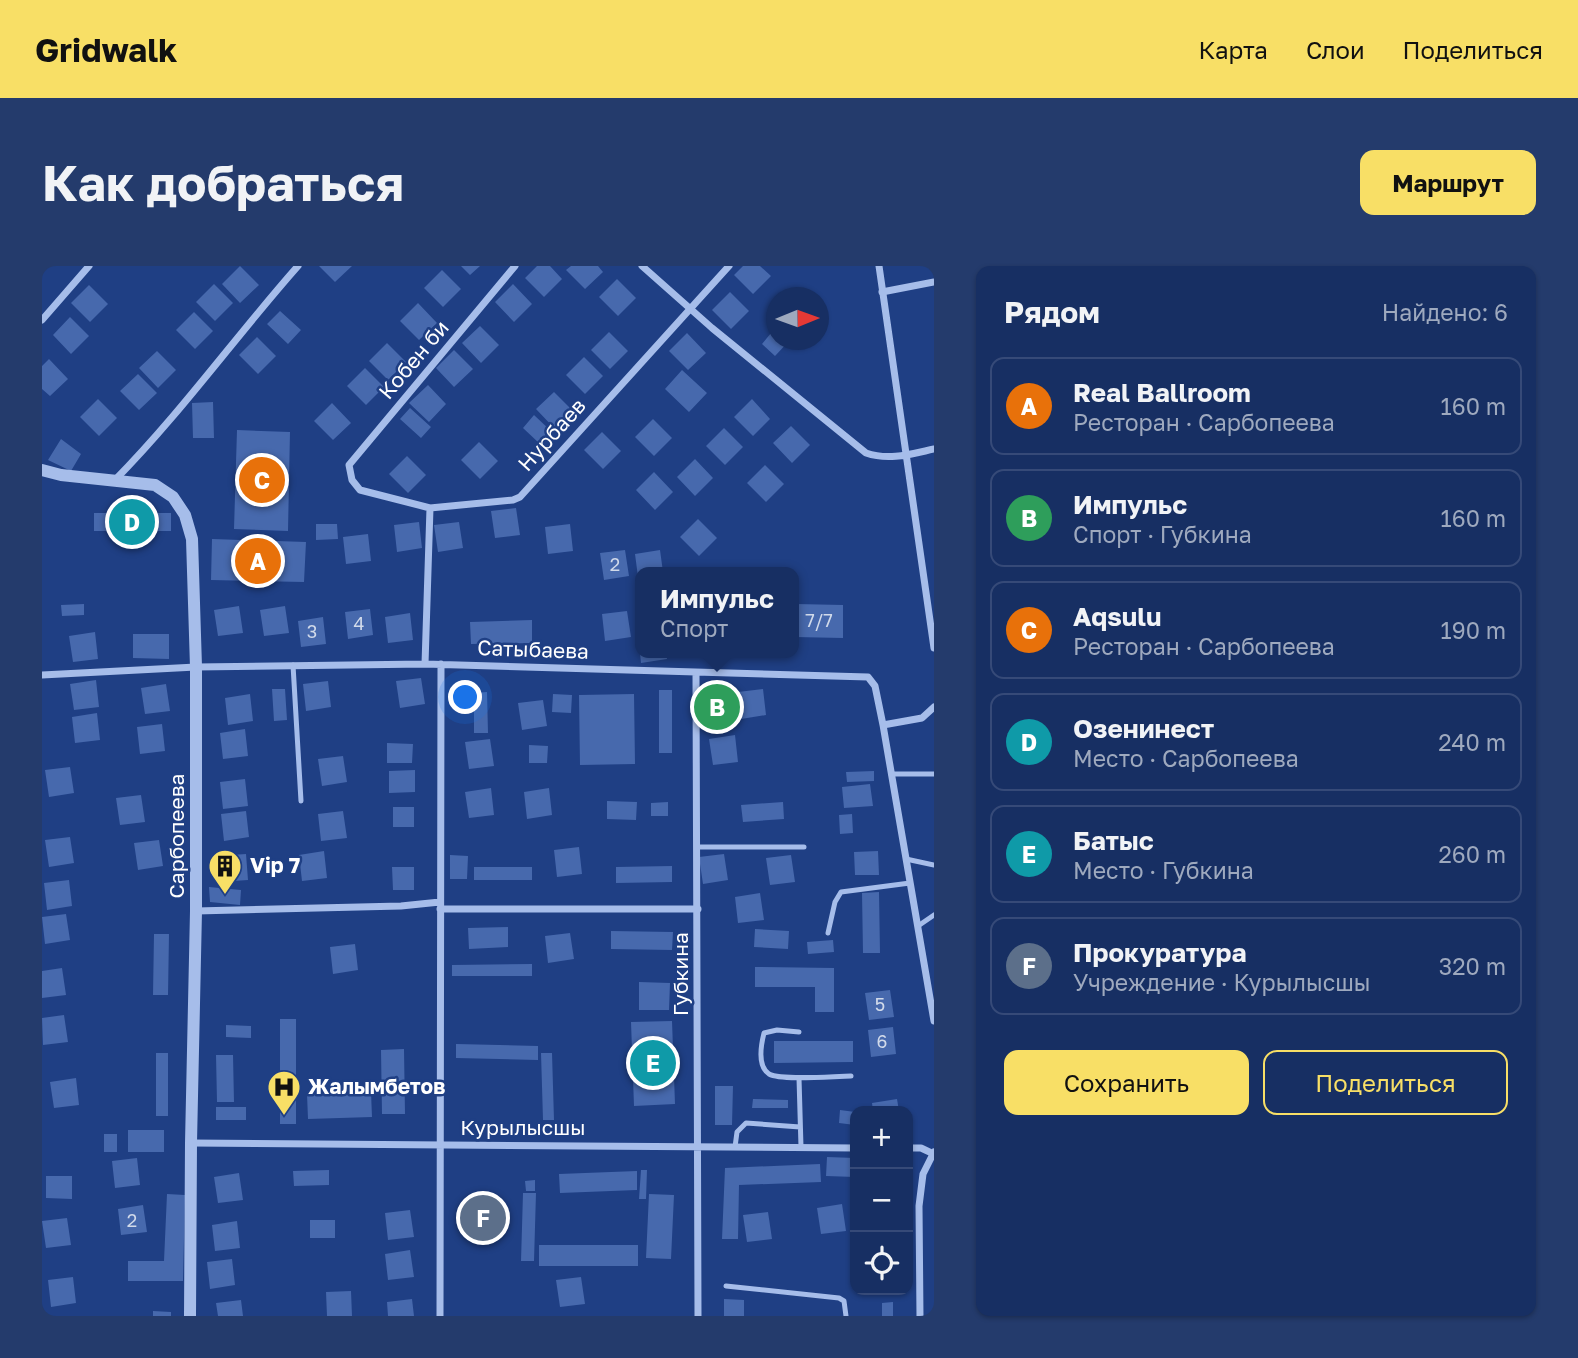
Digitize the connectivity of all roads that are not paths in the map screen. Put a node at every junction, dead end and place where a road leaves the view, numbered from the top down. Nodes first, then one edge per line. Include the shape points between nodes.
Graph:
1 (89, 266) edge
2 (298, 266) edge
3 (515, 266) edge
4 (642, 266) edge
5 (729, 266) edge
6 (879, 266) edge
7 (934, 282) edge
8 (883, 292) junction
9 (690, 309) junction
10 (42, 320) edge
11 (934, 449) edge
12 (906, 454) junction
13 (42, 470) edge
14 (115, 480) junction
15 (352, 480) joint
16 (430, 508) junction
17 (934, 648) edge
18 (425, 664) junction
19 (441, 664) junction
20 (293, 666) junction
21 (196, 667) junction
22 (696, 674) junction
23 (42, 675) edge
24 (934, 707) edge
25 (883, 725) junction
26 (891, 774) junction
27 (934, 774) edge
28 (301, 801) dead end
29 (698, 847) junction
30 (804, 847) dead end
31 (906, 859) junction
32 (934, 865) edge
33 (910, 883) junction
34 (440, 906) junction
35 (698, 909) junction
36 (196, 911) junction
37 (934, 915) edge
38 (918, 926) junction
39 (828, 933) dead end
40 (934, 1021) edge
41 (799, 1032) dead end
42 (851, 1076) dead end
43 (799, 1077) junction
44 (800, 1127) junction
45 (191, 1143) junction
46 (440, 1144) junction
47 (699, 1146) junction
48 (736, 1147) junction
49 (801, 1147) junction
50 (850, 1148) edge
51 (913, 1148) edge
52 (934, 1153) edge
53 (726, 1286) dead end
54 (190, 1316) edge
55 (440, 1316) edge
56 (698, 1316) edge
57 (846, 1316) edge
58 (920, 1316) edge

1 - 10 street
2 - 14 street
3 - 15 street, Кобен би via 349,465
4 - 9 street
5 - 9 street, Нурбаев
6 - 8 street
7 - 8 street
8 - 12 street
9 - 12 street via 859,448 878,457
9 - 16 street, Нурбаев via 520,497
11 - 12 street
12 - 17 street
13 - 14 street, Сарбопеева
14 - 21 street, Сарбопеева via 155,485 173,497 185,516 192,539
15 - 16 street, Нурбаев via 360,490
16 - 18 street
18 - 19 street, Сатыбаева
18 - 20 street, Сатыбаева
19 - 22 street, Сатыбаева
19 - 34 street
20 - 21 street, Сатыбаева
20 - 28 lane
21 - 23 street, Сатыбаева
21 - 36 street, Сарбопеева
22 - 25 street, Сатыбаева via 868,677 875,686
22 - 29 street, Губкина
24 - 25 street via 922,718
25 - 26 street
26 - 27 lane
26 - 31 street
29 - 30 lane
29 - 35 street, Губкина
31 - 32 lane
31 - 33 street
33 - 38 street
33 - 39 lane via 841,892
34 - 35 street
34 - 36 street
34 - 46 street
35 - 47 street, Губкина
36 - 45 street, Сарбопеева
37 - 38 lane
38 - 40 street
41 - 43 lane via 764,1033 761,1043 763,1068 771,1075
42 - 43 lane
43 - 44 lane
44 - 48 lane via 746,1123 737,1132
44 - 49 lane
45 - 46 street, Курылысшы
45 - 54 street, Сарбопеева
46 - 47 street, Курылысшы
46 - 55 street
47 - 48 street, Курылысшы
47 - 56 street, Губкина
48 - 49 street, Курылысшы
49 - 50 street, Курылысшы
51 - 52 street
52 - 58 street via 923,1174 919,1206
53 - 57 lane via 839,1298 844,1301

